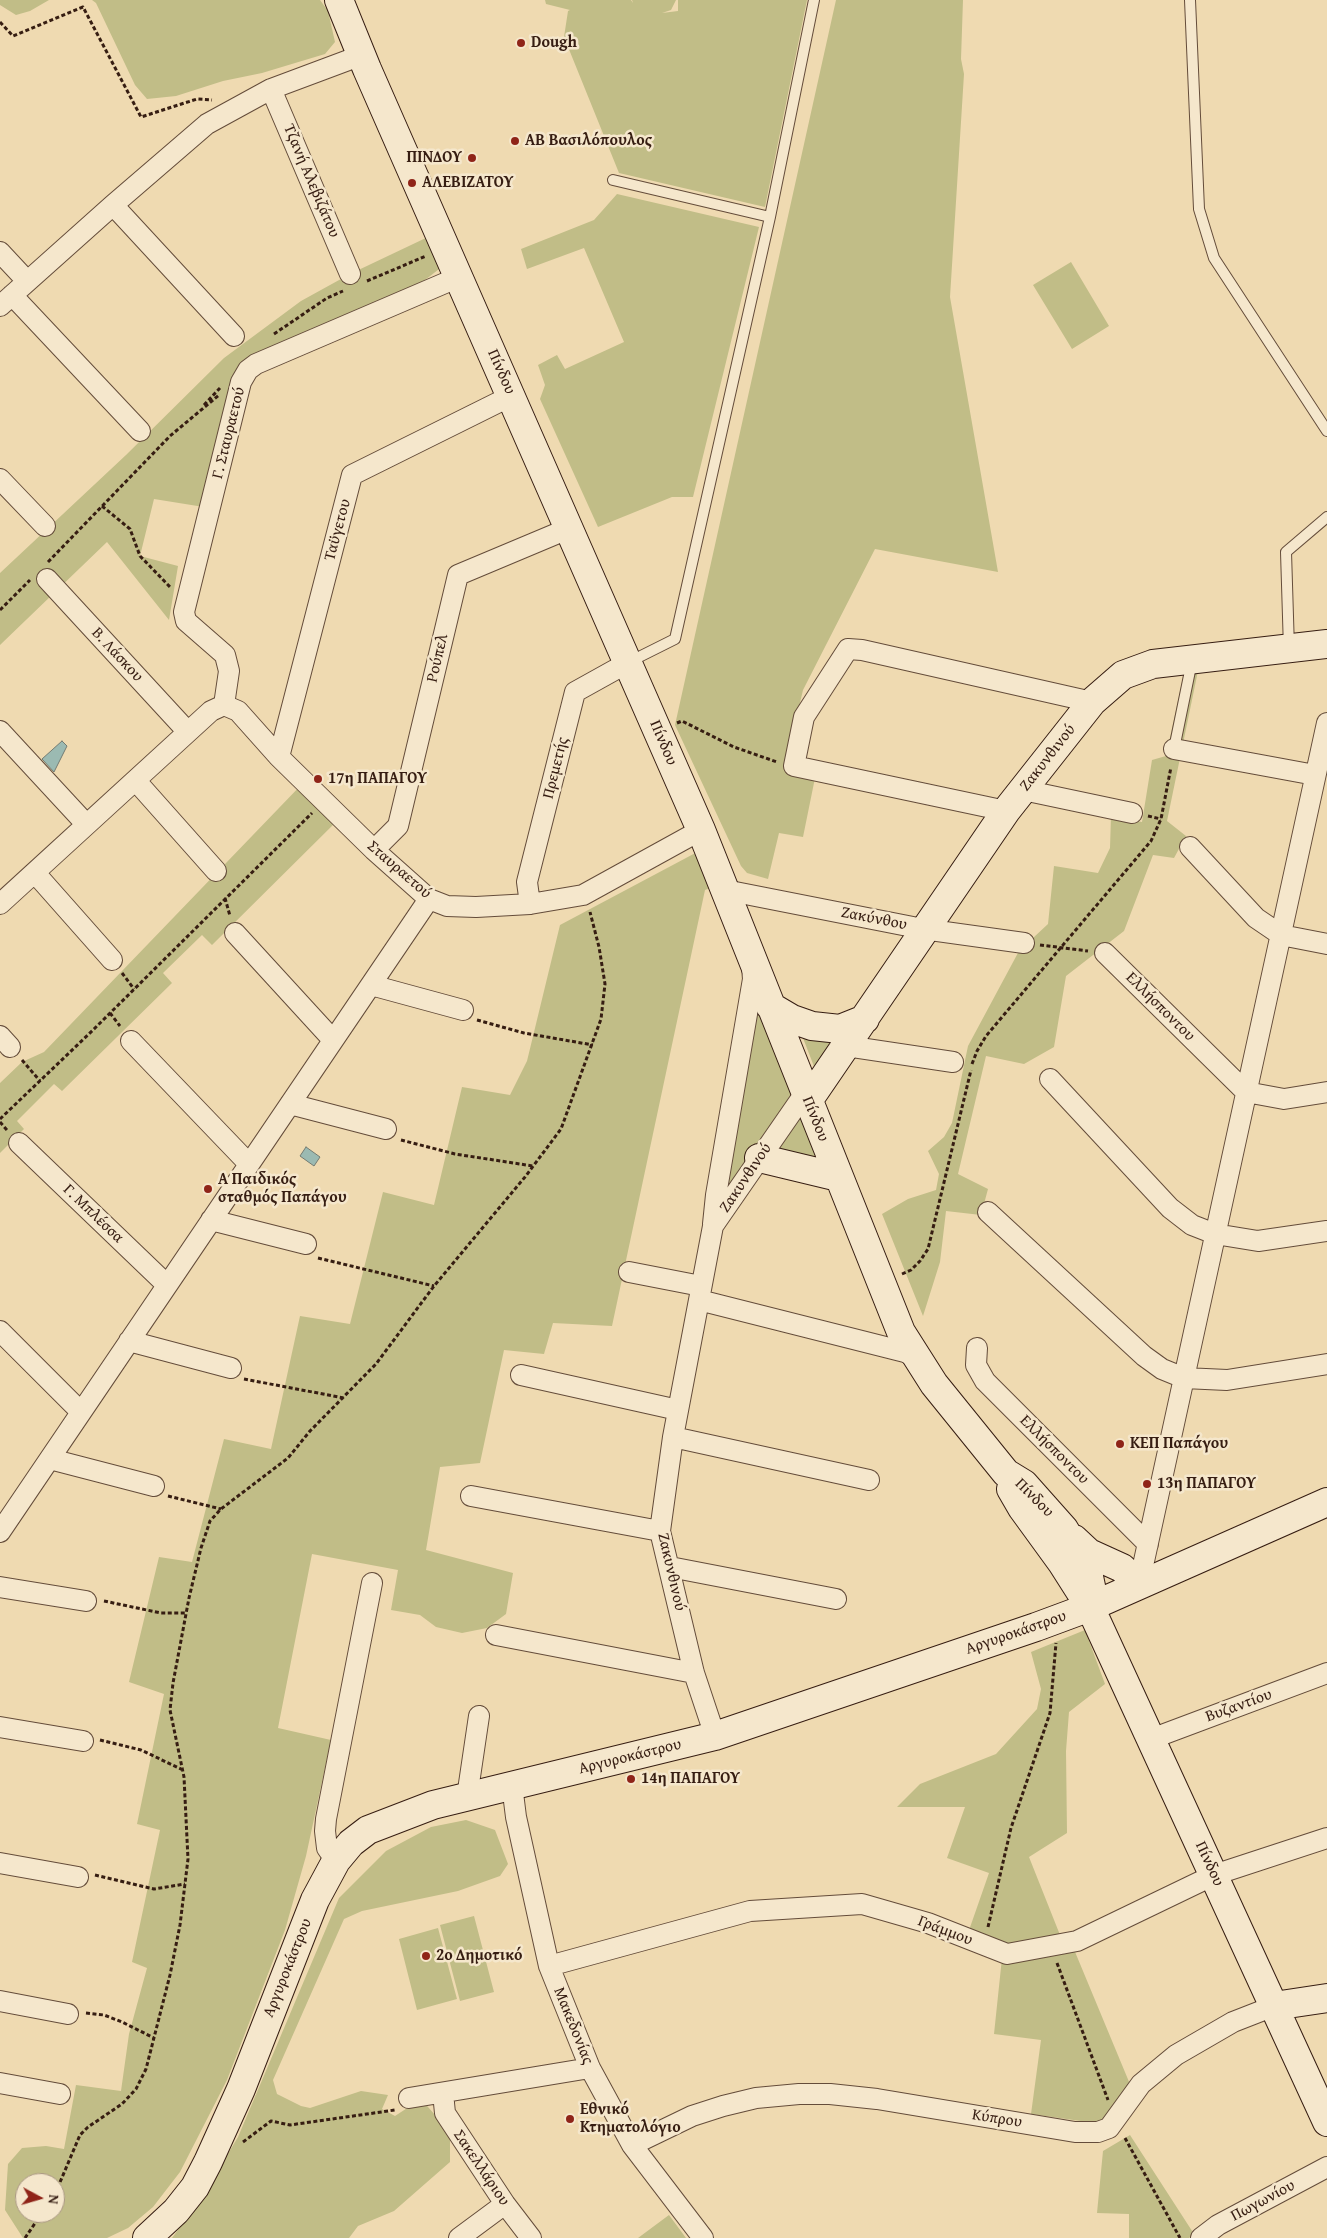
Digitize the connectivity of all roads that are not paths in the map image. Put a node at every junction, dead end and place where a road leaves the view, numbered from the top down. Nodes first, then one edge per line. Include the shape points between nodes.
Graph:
1 (339, 0) edge
2 (814, 0) edge
3 (1190, 0) edge
4 (362, 55) junction
5 (271, 89) junction
6 (613, 180) dead end
7 (113, 205) junction
8 (770, 217) junction
9 (0, 252) edge
10 (350, 274) dead end
11 (459, 277) junction
12 (27, 281) junction
13 (6, 301) edge
14 (234, 336) dead end
15 (511, 396) junction
16 (140, 431) dead end
17 (1327, 431) edge
18 (0, 479) edge
19 (1327, 517) edge
20 (44, 526) dead end
21 (570, 528) junction
22 (41, 574) road end
23 (1327, 644) edge
24 (1289, 650) junction
25 (1192, 660) junction
26 (629, 662) junction
27 (1092, 702) junction
28 (224, 705) junction
29 (1327, 723) edge
30 (0, 731) edge
31 (188, 731) junction
32 (1174, 749) joint
33 (279, 757) junction
34 (1316, 775) junction
35 (136, 781) junction
36 (1023, 790) junction
37 (1319, 798) edge
38 (1006, 811) junction
39 (1132, 813) dead end
40 (86, 824) junction
41 (701, 830) junction
42 (1190, 848) dead end
43 (374, 850) junction
44 (216, 871) dead end
45 (35, 873) junction
46 (724, 890) junction
47 (429, 899) junction
48 (0, 904) edge
49 (530, 904) junction
50 (923, 928) junction
51 (236, 933) dead end
52 (1281, 935) junction
53 (1024, 943) dead end
54 (1327, 944) edge
55 (1106, 953) road end
56 (112, 960) dead end
57 (752, 960) junction
58 (371, 985) junction
59 (770, 1006) junction
60 (463, 1010) road end
61 (865, 1018) junction
62 (131, 1040) dead end
63 (333, 1040) junction
64 (846, 1046) junction
65 (952, 1062) dead end
66 (1050, 1079) dead end
67 (1246, 1092) junction
68 (1327, 1092) edge
69 (806, 1097) junction
70 (290, 1104) junction
71 (386, 1129) road end
72 (19, 1143) dead end
73 (759, 1158) junction
74 (249, 1164) junction
75 (838, 1177) junction
76 (988, 1212) dead end
77 (211, 1220) junction
78 (712, 1226) junction
79 (1327, 1231) edge
80 (1215, 1234) junction
81 (306, 1244) road end
82 (630, 1272) dead end
83 (167, 1285) junction
84 (700, 1293) junction
85 (0, 1331) edge
86 (129, 1341) junction
87 (977, 1348) dead end
88 (917, 1358) junction
89 (1327, 1364) edge
90 (232, 1368) road end
91 (521, 1375) dead end
92 (1184, 1378) junction
93 (678, 1410) junction
94 (82, 1412) junction
95 (673, 1437) junction
96 (50, 1459) junction
97 (1006, 1473) junction
98 (869, 1480) dead end
99 (154, 1486) road end
100 (471, 1496) dead end
101 (1327, 1502) edge
102 (1064, 1529) junction
103 (660, 1531) junction
104 (0, 1532) edge
105 (1148, 1544) junction
106 (670, 1567) junction
107 (372, 1583) dead end
108 (1139, 1584) junction
109 (0, 1587) edge
110 (836, 1599) dead end
111 (86, 1601) road end
112 (1090, 1607) junction
113 (496, 1635) dead end
114 (694, 1674) junction
115 (1327, 1674) edge
116 (479, 1716) dead end
117 (0, 1727) edge
118 (715, 1736) junction
119 (1151, 1738) junction
120 (82, 1741) road end
121 (512, 1785) junction
122 (467, 1797) junction
123 (1327, 1838) edge
124 (336, 1860) junction
125 (0, 1862) edge
126 (1214, 1875) junction
127 (78, 1877) road end
128 (549, 1966) junction
129 (1327, 1998) edge
130 (0, 2001) edge
131 (1274, 2006) junction
132 (68, 2014) road end
133 (590, 2068) junction
134 (0, 2083) edge
135 (443, 2093) junction
136 (60, 2094) dead end
137 (409, 2098) road end
138 (1327, 2122) edge
139 (632, 2145) junction
140 (1327, 2167) edge
141 (505, 2204) junction
142 (1207, 2236) edge
143 (147, 2238) edge
144 (459, 2238) edge
145 (531, 2238) edge
146 (703, 2238) edge

1 - 4 street, Πίνδου
2 - 8 lane
3 - 17 lane via 1199,209 1214,258
4 - 5 street
4 - 11 street, Πίνδου
5 - 7 street via 207,124
5 - 10 street, Τζανή Αλεβιζάτου
6 - 8 lane
7 - 12 street
7 - 14 street
8 - 26 lane via 675,639
9 - 12 street
11 - 15 street, Πίνδου
11 - 28 street, Γ. Σταυραετού via 256,364 241,382 184,612 186,621 224,655 229,671
12 - 13 street
13 - 16 street
15 - 21 street, Πίνδου
15 - 33 street, Ταϋγετου via 352,475
18 - 20 street
19 - 24 lane via 1286,552
21 - 26 street, Πίνδου
21 - 43 street, Ρούπελ via 458,576 398,826
22 - 31 street, Β. Λάσκου
23 - 24 street, Ζακυνθινού
24 - 25 street, Ζακυνθινού
25 - 27 street, Ζακυνθινού via 1153,664 1123,675
25 - 32 lane
26 - 41 street, Πίνδου
26 - 49 street, Πρεμετής via 575,692 527,882
27 - 36 street, Ζακυνθινού
27 - 38 street via 848,649 804,716 794,766
28 - 31 street via 211,711
28 - 33 street, Σταυραετού via 238,711
29 - 34 street
30 - 40 street
31 - 35 street
32 - 34 street
33 - 43 street, Σταυραετού
34 - 37 street
35 - 40 street
35 - 44 street
36 - 38 street, Ζακυνθινού
36 - 39 street
37 - 52 street
38 - 50 street, Ζακυνθινού
40 - 45 street
41 - 46 street, Πίνδου
41 - 49 street, Σταυραετού via 583,895
42 - 52 street via 1256,918
43 - 47 street, Σταυραετού
45 - 48 street
45 - 56 street
46 - 50 street, Ζακύνθου
46 - 57 street, Πίνδου
47 - 49 street, Σταυραετού via 447,906
47 - 58 street
50 - 53 street, Ζακύνθου
50 - 61 street, Ζακυνθινού
51 - 63 street
52 - 54 street
52 - 67 street
55 - 67 street, Ελλήσποντου
57 - 59 street, Πίνδου
57 - 78 street via 753,979
58 - 60 street
58 - 63 street
59 - 61 street via 812,1026 840,1029
59 - 69 street, Πίνδου
61 - 64 street, Ζακυνθινού
62 - 74 street
63 - 70 street
64 - 65 street
64 - 69 street, Ζακυνθινού
66 - 80 street via 1170,1208 1192,1225
67 - 68 street via 1284,1099
67 - 80 street
69 - 73 street, Ζακυνθινού
69 - 75 street, Πίνδου
70 - 71 street
70 - 74 street
72 - 83 street, Γ. Μπλέσσα
73 - 75 street
73 - 78 street, Ζακυνθινού
74 - 77 street
75 - 88 street, Πίνδου via 901,1332
76 - 92 street via 1144,1356 1162,1369
77 - 81 street
77 - 83 street
78 - 84 street, Ζακυνθινού
79 - 80 street via 1258,1241
80 - 92 street
82 - 84 street
83 - 86 street
84 - 88 street
84 - 93 street, Ζακυνθινού
85 - 94 street
86 - 90 street
86 - 94 street
87 - 105 street, Ελλήσποντου via 976,1365 985,1381
88 - 97 street, Πίνδου
89 - 92 street via 1227,1380
91 - 93 street
92 - 105 street
93 - 95 street, Ζακυνθινού
94 - 96 street
95 - 98 street
95 - 103 street, Ζακυνθινού
96 - 99 street
96 - 104 street
97 - 102 street, Πίνδου via 1024,1484
97 - 112 street, Πίνδου via 1022,1508
100 - 103 street
101 - 108 street, Αργυροκάστρου
102 - 108 street via 1089,1553 1122,1568
102 - 112 street, Πίνδου via 1087,1567 1093,1596
103 - 106 street, Ζακυνθινού
105 - 108 street
106 - 110 street
106 - 114 street, Ζακυνθινού
107 - 124 street via 326,1819 327,1848
108 - 112 street, Αργυροκάστρου
109 - 111 street
112 - 118 street, Αργυροκάστρου
112 - 119 street, Πίνδου
113 - 114 street
114 - 118 street, Ζακυνθινού
115 - 119 street, Βυζαντίου
116 - 122 street
117 - 120 street
118 - 121 street, Αργυροκάστρου
119 - 126 street, Πίνδου
121 - 122 street, Αργυροκάστρου
121 - 128 street, Μακεδονίας
122 - 124 street, Αργυροκάστρου via 434,1805 368,1830
123 - 126 street, Γράμμου
124 - 143 street, Αργυροκάστρου via 315,1900 208,2162 176,2211
125 - 127 street
126 - 128 street, Γράμμου via 1077,1941 1007,1954 928,1923 862,1904 750,1911
126 - 131 street, Πίνδου
128 - 133 street, Μακεδονίας
129 - 131 street, Κύπρου
130 - 132 street
131 - 138 street, Πίνδου
131 - 139 street, Κύπρου via 1233,2022 1176,2055 1141,2084 1109,2128 1098,2132 1075,2132 877,2099 799,2094 756,2098 724,2106 692,2116
133 - 135 street
133 - 139 street, Μακεδονίας
134 - 136 street
135 - 137 street
135 - 141 street, Σακελλάριου via 445,2113
139 - 146 street, Μακεδονίας
140 - 142 street, Πωγωνίου via 1218,2225
141 - 144 street
141 - 145 street, Σακελλάριου

